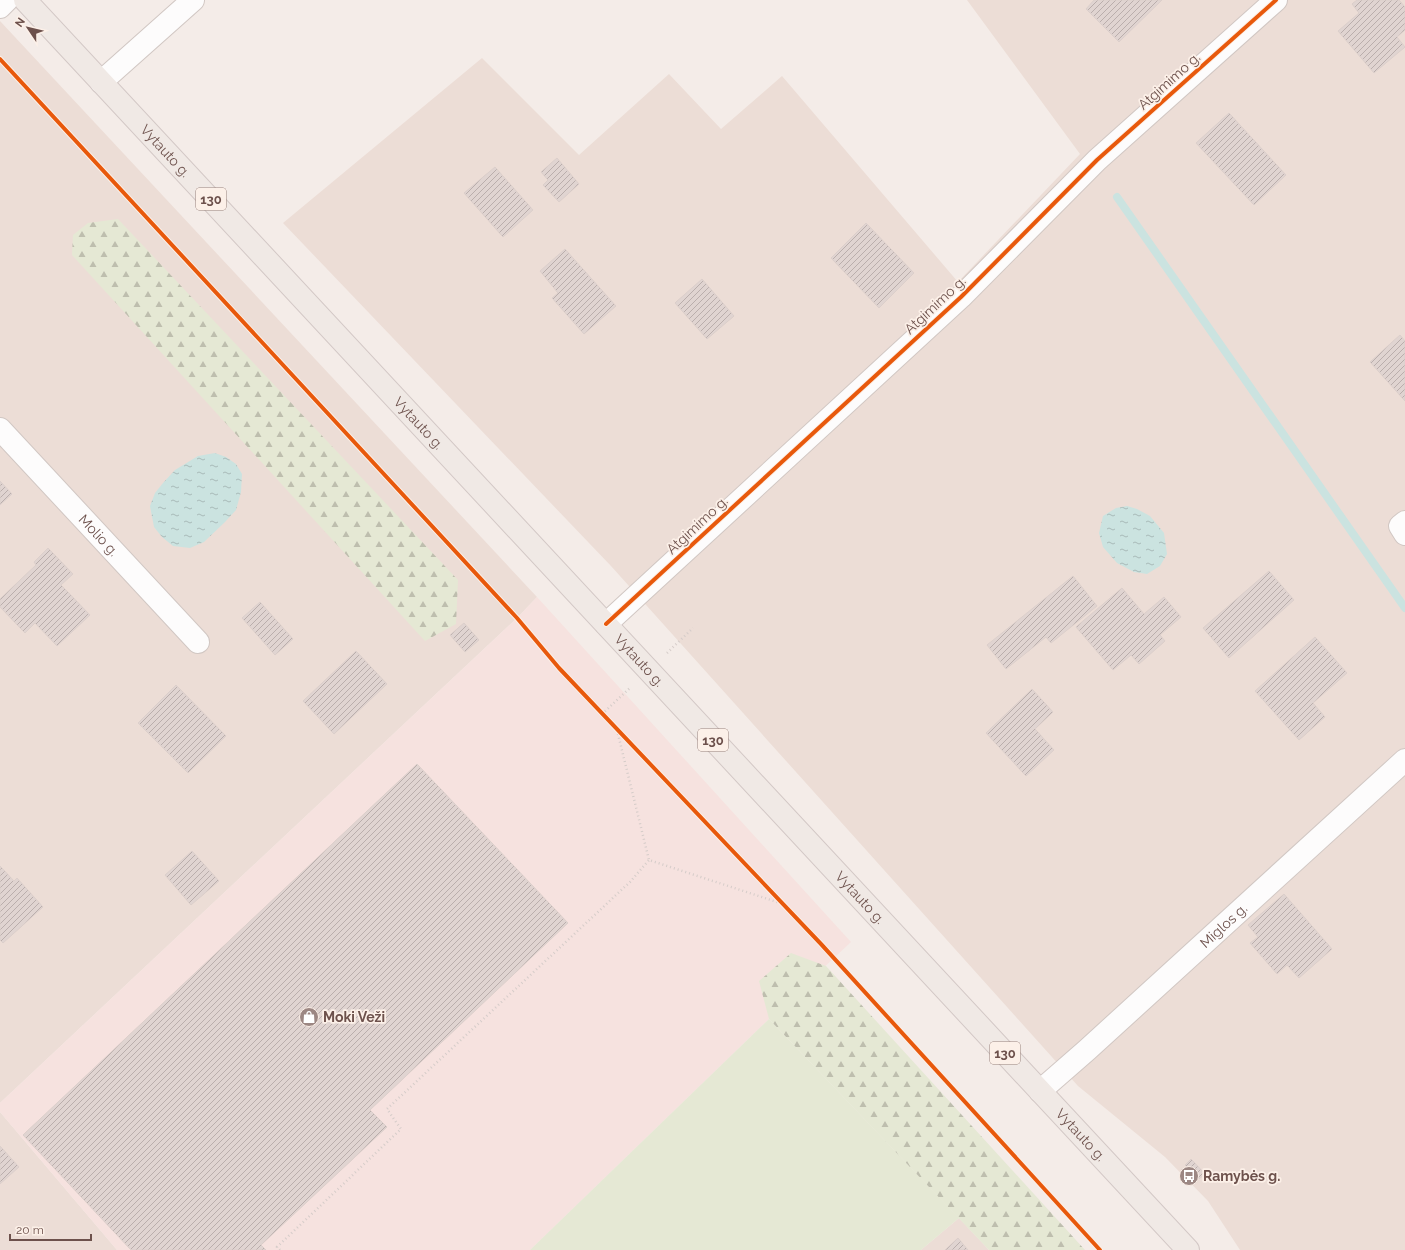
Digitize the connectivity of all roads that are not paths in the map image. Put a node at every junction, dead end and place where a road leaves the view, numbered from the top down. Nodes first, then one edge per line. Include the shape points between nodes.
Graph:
1 (7, 0) edge
2 (25, 0) edge
3 (193, 0) edge
4 (1276, 0) edge
5 (0, 6) edge
6 (101, 82) junction
7 (0, 429) edge
8 (1405, 522) edge
9 (1405, 534) edge
10 (606, 624) junction
11 (198, 642) dead end
12 (1405, 760) edge
13 (1040, 1091) junction
14 (1188, 1250) edge

1 - 5 street
2 - 6 main road, Vytauto g. / 130
3 - 6 street
4 - 10 street, Atgimimo g. via 1097,160 961,297
6 - 10 main road, Vytauto g. / 130
7 - 11 street, Molio g.
8 - 9 street via 1400,526
10 - 13 main road, Vytauto g. / 130
12 - 13 street, Miglos g.
13 - 14 main road, Vytauto g. / 130

